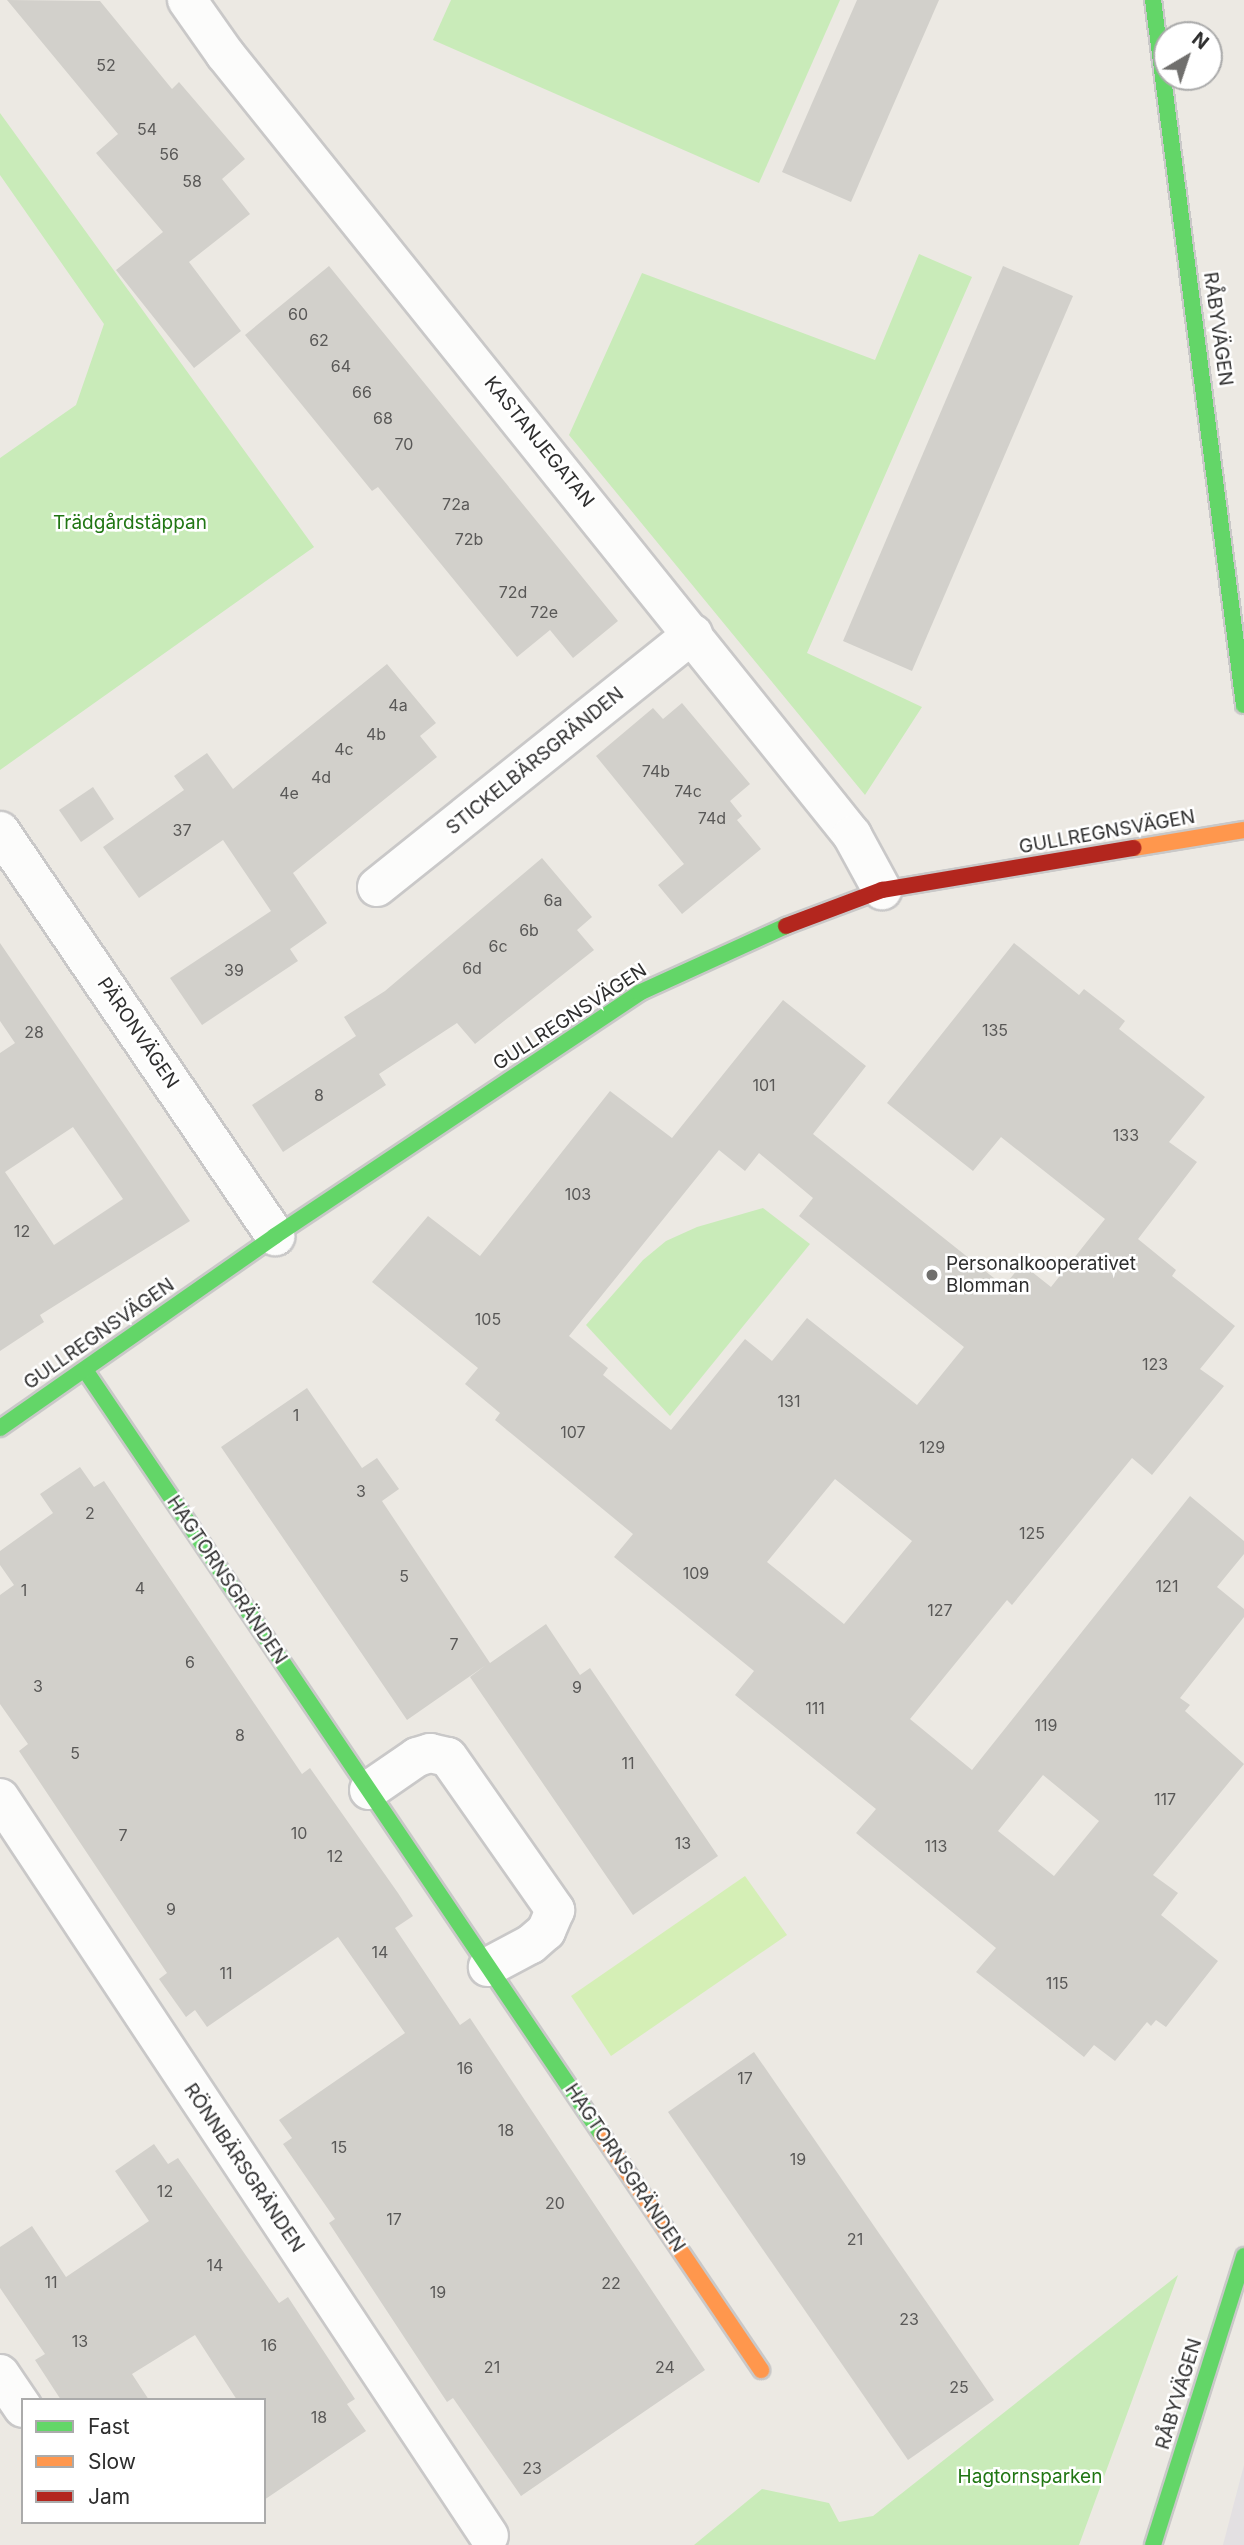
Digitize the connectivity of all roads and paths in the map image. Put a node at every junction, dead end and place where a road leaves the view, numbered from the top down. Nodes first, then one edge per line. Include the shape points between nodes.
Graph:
1 (187, 0) edge
2 (1153, 0) edge
3 (693, 634) junction
4 (1244, 705) edge
5 (1244, 830) edge
6 (0, 831) edge
7 (377, 887) dead end
8 (882, 890) junction
9 (275, 1236) junction
10 (85, 1370) junction
11 (0, 1428) edge
12 (369, 1790) junction
13 (0, 1798) edge
14 (488, 1967) junction
15 (1244, 2256) edge
16 (761, 2370) dead end
17 (0, 2374) edge
18 (21, 2405) edge
19 (489, 2536) dead end
20 (1153, 2545) edge

1 - 3 street, KASTANJEGATAN via 242,75
2 - 4 street, RÅBYVÄGEN
3 - 7 street, STICKELBÄRSGRÄNDEN
3 - 8 street, KASTANJEGATAN via 852,835
5 - 8 street, GULLREGNSVÄGEN
6 - 9 street, PÄRONVÄGEN
8 - 9 street, GULLREGNSVÄGEN via 742,943 639,993
9 - 10 street, GULLREGNSVÄGEN
10 - 11 street, GULLREGNSVÄGEN
10 - 12 street, HAGTORNSGRÄNDEN
12 - 14 street, HAGTORNSGRÄNDEN
12 - 14 street via 417,1757 430,1753 449,1757 555,1910 546,1931
13 - 19 street, RÖNNBÄRSGRÄNDEN
14 - 16 street, HAGTORNSGRÄNDEN
15 - 20 street, RÅBYVÄGEN
17 - 18 street

